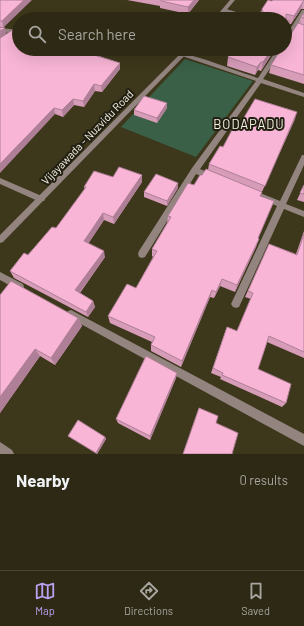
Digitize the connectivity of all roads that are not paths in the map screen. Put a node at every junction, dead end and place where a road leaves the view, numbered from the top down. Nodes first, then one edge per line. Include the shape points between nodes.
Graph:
1 (233, 0) edge
2 (224, 10) joint
3 (304, 11) edge
4 (232, 12) edge
5 (292, 28) edge
6 (296, 29) junction
7 (0, 30) edge
8 (12, 31) edge
9 (292, 33) edge
10 (12, 34) edge
11 (5, 38) edge
12 (182, 56) edge
13 (186, 56) edge
14 (275, 56) edge
15 (259, 81) junction
16 (304, 95) edge
17 (304, 157) edge
18 (195, 170) junction
19 (217, 179) edge
20 (0, 181) edge
21 (239, 188) edge
22 (41, 199) junction
23 (282, 205) junction
24 (304, 214) edge
25 (0, 240) edge
26 (142, 254) dead end
27 (0, 276) edge
28 (28, 291) edge
29 (236, 304) dead end
30 (62, 310) edge
31 (304, 440) edge
32 (0, 448) edge
33 (8, 454) edge

1 - 2 street
2 - 4 street
3 - 6 street
5 - 6 street
6 - 9 street
7 - 8 street
10 - 11 street
12 - 22 street, Vijayawada - Nuzvidu Road
13 - 15 street
14 - 15 street
15 - 16 street
15 - 18 street
17 - 23 street
18 - 19 street
18 - 26 street
20 - 22 street
21 - 23 street
22 - 25 street, Vijayawada - Nuzvidu Road
23 - 24 street
23 - 29 street
27 - 28 street
30 - 31 street
32 - 33 street

